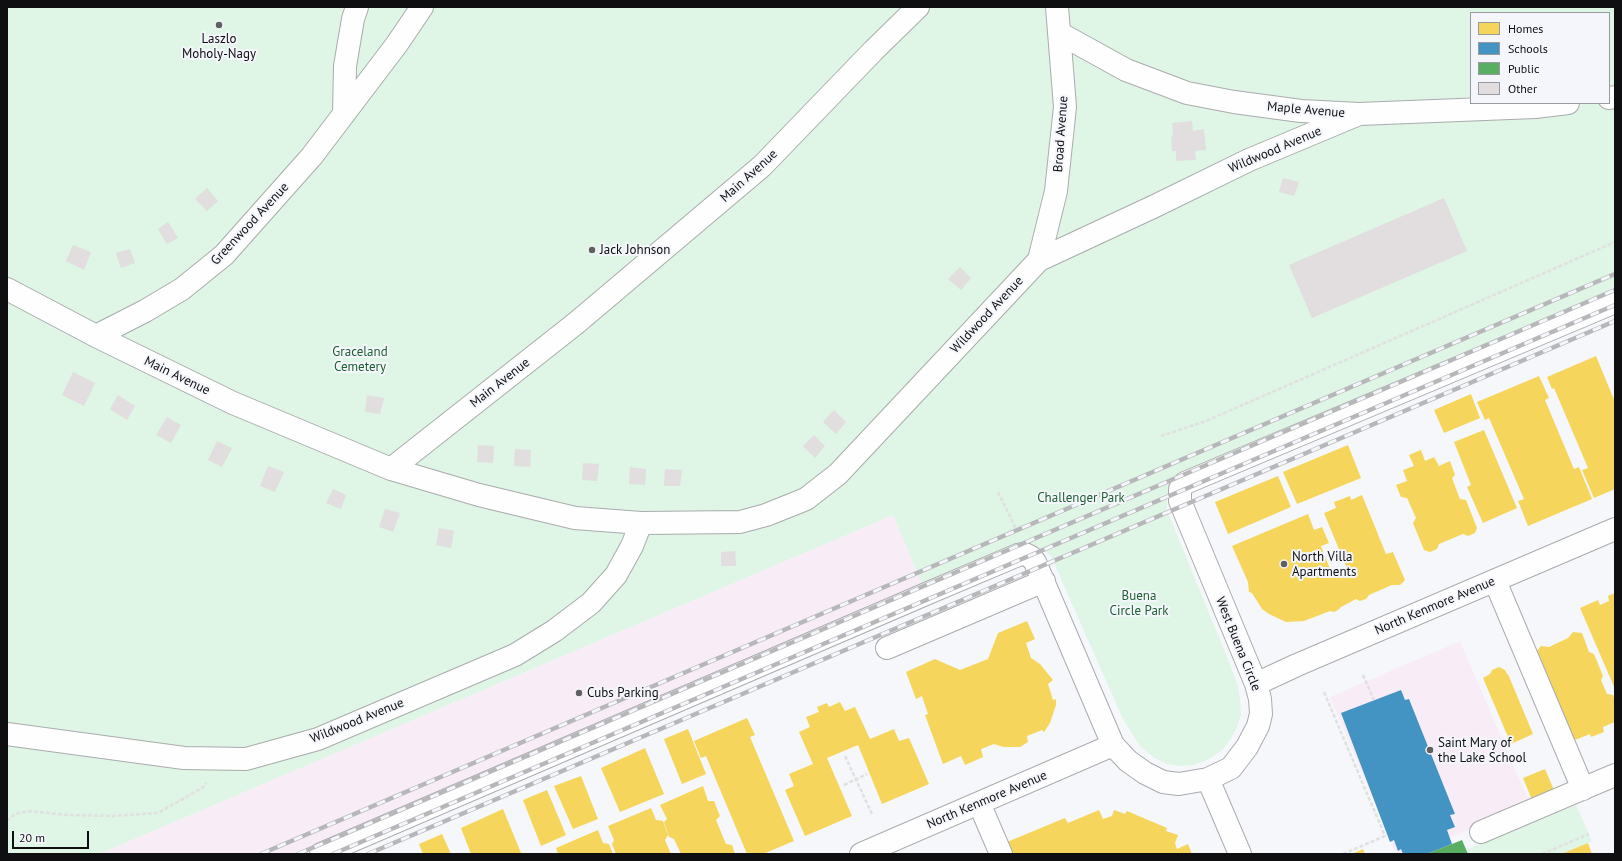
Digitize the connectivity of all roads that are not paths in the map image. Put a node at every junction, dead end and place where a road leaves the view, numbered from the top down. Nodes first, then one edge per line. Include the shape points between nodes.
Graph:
1 (357, 7) edge
2 (422, 7) edge
3 (918, 7) edge
4 (1057, 7) edge
5 (1059, 33) junction
6 (1560, 104) edge
7 (344, 114) junction
8 (1359, 114) junction
9 (1039, 260) junction
10 (7, 288) edge
11 (1615, 302) edge
12 (96, 336) junction
13 (391, 469) junction
14 (641, 523) junction
15 (1615, 529) edge
16 (1044, 581) junction
17 (1495, 581) junction
18 (887, 648) dead end
19 (1256, 684) junction
20 (7, 734) edge
21 (1113, 745) junction
22 (1615, 775) edge
23 (1208, 779) junction
24 (1583, 789) junction
25 (980, 803) junction
26 (1481, 832) dead end
27 (321, 854) edge
28 (861, 854) edge
29 (1001, 854) edge
30 (1240, 854) edge

1 - 7 street via 345,66
2 - 7 street, Greenwood Avenue
3 - 13 street, Main Avenue via 867,56 762,166 575,324
4 - 5 street, Broad Avenue
5 - 8 street, Maple Avenue via 1126,70 1187,93 1301,111
5 - 9 street, Broad Avenue via 1065,107 1056,191
6 - 8 street, Maple Avenue
7 - 12 street, Greenwood Avenue via 312,156 224,255 182,289
8 - 9 street, Wildwood Avenue via 1249,160
9 - 14 street, Wildwood Avenue via 838,474 806,499 740,522
10 - 12 street, Main Avenue
11 - 19 street, West Buena Circle via 1185,482 1180,489 1180,501
12 - 13 street, Main Avenue via 234,403
13 - 14 street, Wildwood Avenue via 479,495 575,518
14 - 20 street, Wildwood Avenue via 616,575 591,603 554,631 516,655 318,739 246,759 215,759 184,758
15 - 17 street, North Kenmore Avenue
16 - 18 street
16 - 21 street, West Buena Circle
16 - 27 street, West Buena Circle via 1031,557 1025,554 1018,555
17 - 19 street, North Kenmore Avenue
17 - 24 street
19 - 23 street, West Buena Circle via 1261,714 1248,747 1231,768
21 - 23 street, West Buena Circle via 1144,773 1163,782 1179,784
21 - 25 street, North Kenmore Avenue
22 - 24 street
23 - 30 street
24 - 26 street
25 - 28 street, North Kenmore Avenue
25 - 29 street

